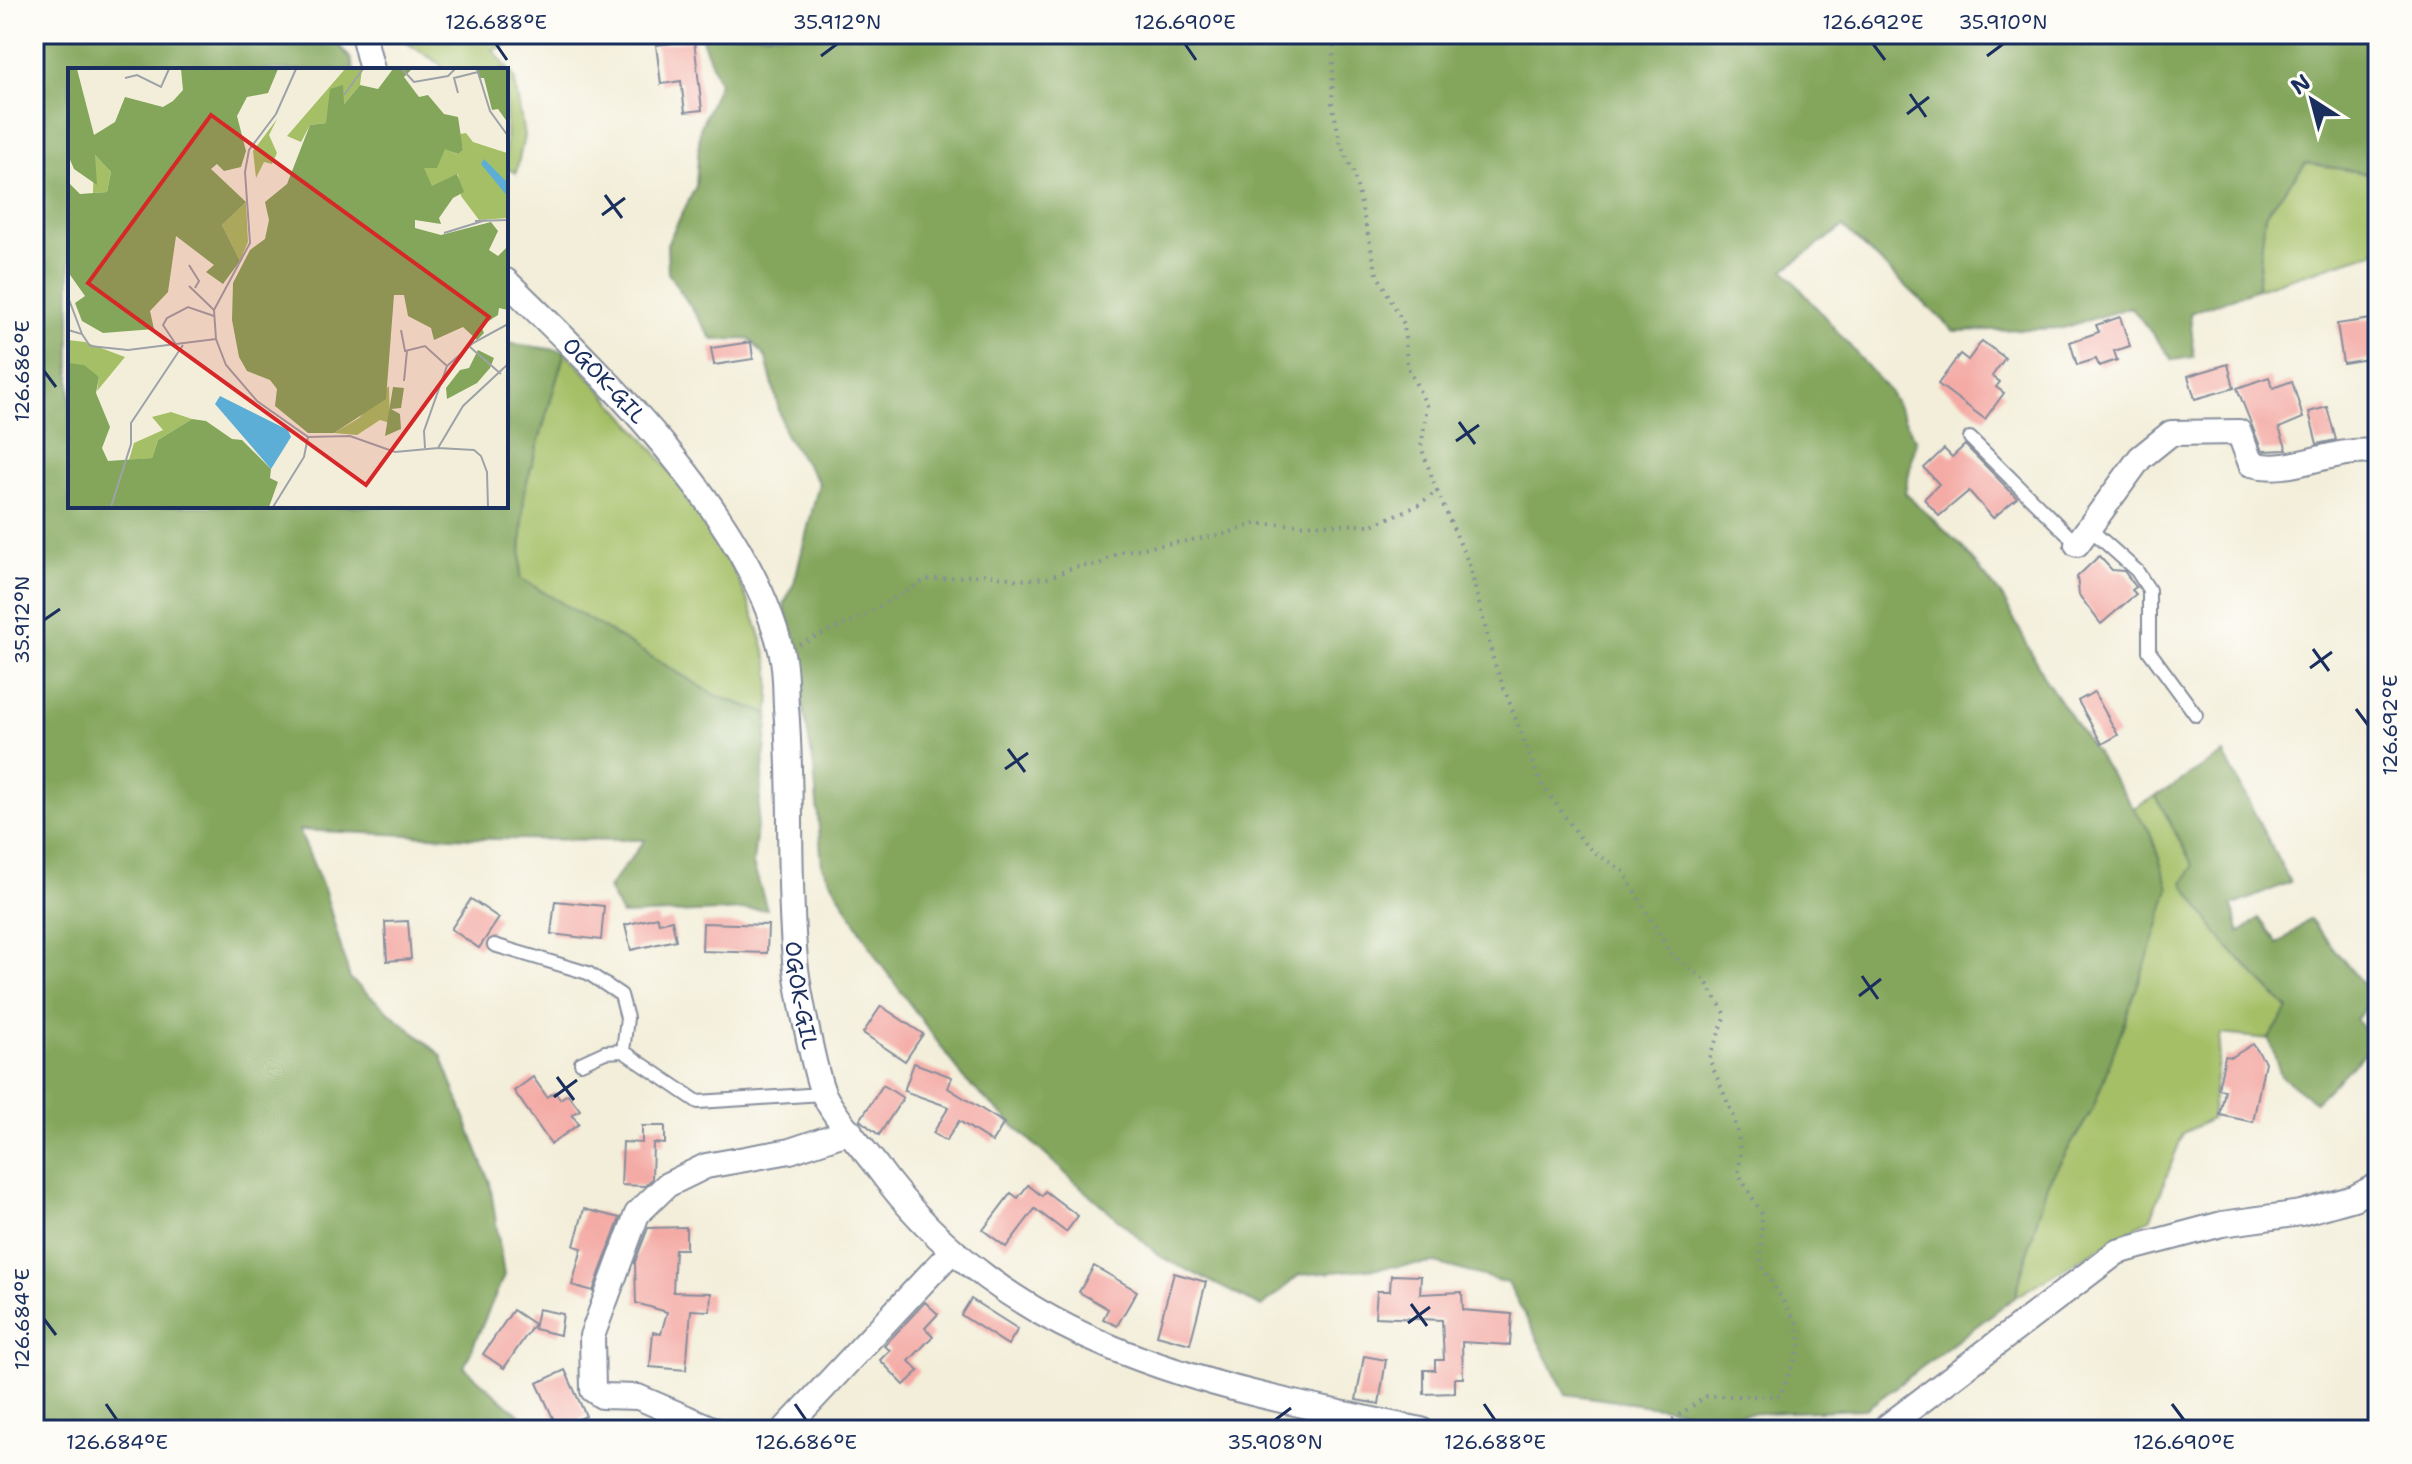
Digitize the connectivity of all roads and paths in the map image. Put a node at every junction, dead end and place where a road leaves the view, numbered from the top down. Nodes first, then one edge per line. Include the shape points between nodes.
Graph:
1 (363, 34) edge
2 (1334, 34) edge
3 (372, 68) edge
4 (508, 283) edge
5 (1970, 438) dead end
6 (2377, 455) edge
7 (1437, 491) junction
8 (2083, 536) junction
9 (781, 651) junction
10 (2196, 715) dead end
11 (494, 945) dead end
12 (623, 1051) junction
13 (581, 1063) dead end
14 (823, 1094) junction
15 (850, 1131) junction
16 (2378, 1185) edge
17 (952, 1251) junction
18 (791, 1427) edge
19 (715, 1430) edge
20 (1421, 1430) edge
21 (1657, 1430) edge
22 (1883, 1430) edge

1 - 3 street
2 - 7 path via 1332,103 1341,145 1354,174 1377,274 1404,324 1407,366 1427,406 1421,447
4 - 9 street, OGOK-GIL via 601,374 708,501 748,566
5 - 8 lane
6 - 8 street via 2346,449 2273,469 2251,464 2239,432 2171,433 2140,458
7 - 9 path via 1417,506 1372,525 1255,524 1120,552 1099,564 1047,578 987,574 925,580 860,618
7 - 21 path via 1469,564 1494,662 1540,782 1587,847 1623,871 1670,953 1705,980 1726,1015 1709,1058 1737,1127 1738,1173 1762,1214 1761,1265 1796,1322 1801,1344 1780,1396 1707,1396
8 - 10 lane via 2137,571 2149,590 2149,651
9 - 14 street, OGOK-GIL via 792,772 795,964
11 - 12 lane via 588,973 621,995 627,1018
12 - 13 lane
12 - 14 lane via 698,1102
14 - 15 street, OGOK-GIL
15 - 17 street, OGOK-GIL via 904,1204
15 - 19 street via 790,1151 706,1166 667,1185 637,1214 592,1336 593,1390 602,1396 638,1397
16 - 22 street via 2354,1198 2301,1213 2222,1224 2117,1252
17 - 18 street
17 - 20 street, OGOK-GIL via 1000,1289 1120,1354 1259,1397

